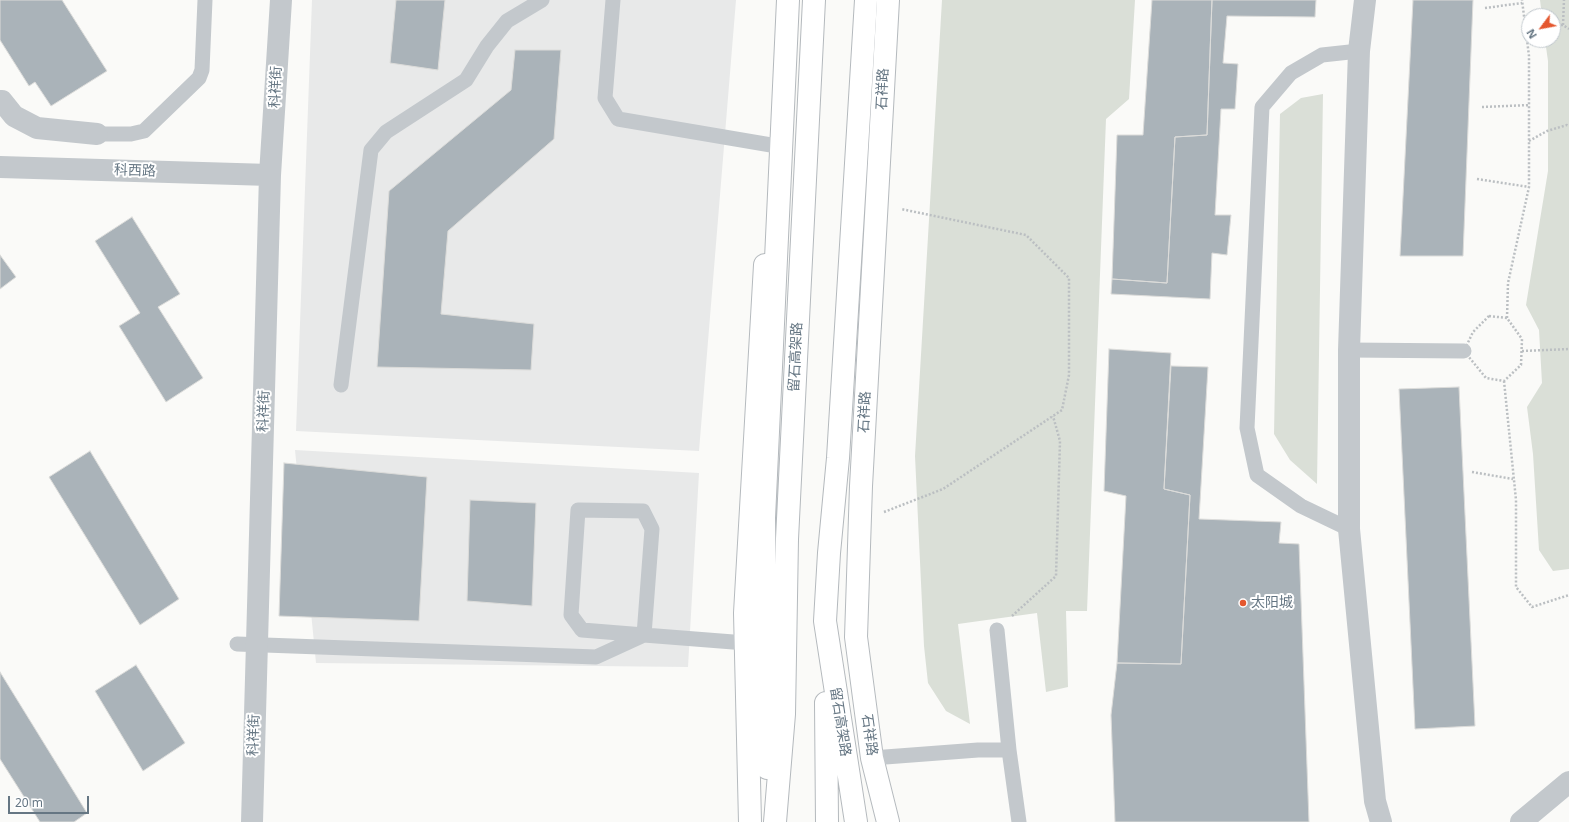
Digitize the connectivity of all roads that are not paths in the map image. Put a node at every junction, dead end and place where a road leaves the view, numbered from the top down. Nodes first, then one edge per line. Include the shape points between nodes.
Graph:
1 (205, 0) edge
2 (281, 0) edge
3 (542, 0) edge
4 (613, 0) edge
5 (778, 0) edge
6 (788, 0) edge
7 (814, 0) edge
8 (866, 0) edge
9 (888, 0) edge
10 (1365, 0) edge
11 (1359, 51) junction
12 (0, 101) edge
13 (97, 134) joint
14 (771, 145) junction
15 (0, 167) edge
16 (270, 175) junction
17 (1349, 350) junction
18 (1464, 351) road end
19 (341, 385) dead end
20 (1349, 529) junction
21 (825, 621) junction
22 (997, 630) road end
23 (644, 635) junction
24 (746, 643) junction
25 (237, 644) dead end
26 (784, 714) junction
27 (1009, 750) junction
28 (872, 758) junction
29 (1569, 782) edge
30 (252, 822) edge
31 (750, 822) edge
32 (768, 822) edge
33 (775, 822) edge
34 (789, 822) edge
35 (827, 822) edge
36 (856, 822) edge
37 (888, 822) edge
38 (1019, 822) edge
39 (1380, 822) edge
40 (1521, 822) edge

1 - 13 lane via 202,70 199,78 144,131 131,134
2 - 16 street, 科祥街
3 - 19 lane via 507,21 487,46 466,80 386,132 371,150
4 - 14 lane via 605,98 618,119
5 - 14 main road
6 - 32 main road via 764,518
7 - 26 main road, 留石高架路 via 787,539
8 - 21 main road, 留石高架路 via 838,458
9 - 28 main road, 石祥路 via 856,637
10 - 11 street
11 - 17 street
11 - 20 lane via 1322,55 1291,73 1262,107 1247,428 1257,474 1301,506
12 - 13 street via 14,116 37,128
14 - 24 main road via 745,613
15 - 16 street, 科西路
16 - 30 street, 科祥街
17 - 18 lane
17 - 20 street
20 - 39 street via 1375,801
21 - 35 main road, 留石高架路
21 - 36 main road, 留石高架路
22 - 27 lane
23 - 23 lane via 582,630 571,615 578,510 643,512 652,529
23 - 24 lane
23 - 25 lane via 596,657
24 - 31 main road
26 - 33 main road, 留石高架路
26 - 34 main road, 留石高架路
27 - 28 lane
27 - 38 lane
28 - 37 main road, 石祥路
29 - 40 street

